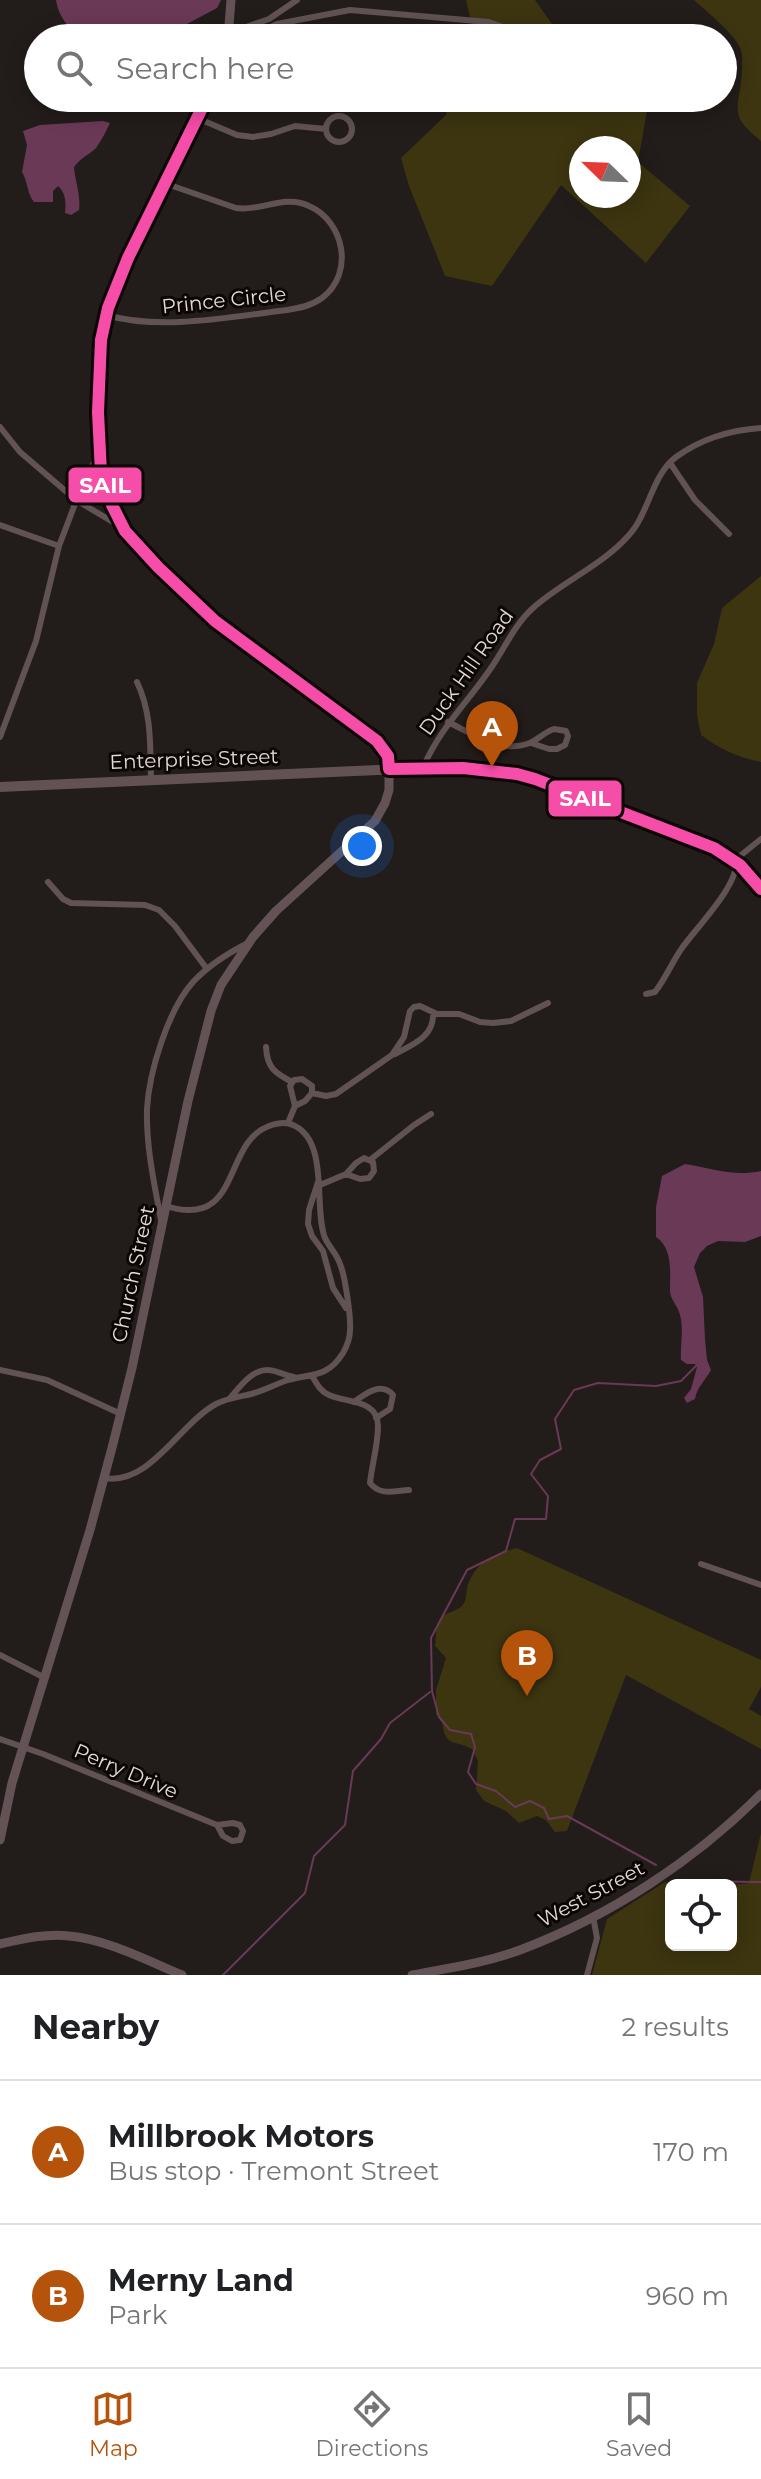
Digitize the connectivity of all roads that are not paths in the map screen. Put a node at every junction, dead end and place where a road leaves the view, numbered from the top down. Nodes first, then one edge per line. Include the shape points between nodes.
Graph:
1 (231, 0) edge
2 (297, 0) edge
3 (231, 24) edge
4 (258, 24) edge
5 (277, 24) edge
6 (494, 24) edge
7 (200, 112) edge
8 (197, 118) junction
9 (326, 129) junction
10 (164, 183) junction
11 (106, 315) junction
12 (0, 427) edge
13 (761, 428) edge
14 (98, 454) junction
15 (670, 463) junction
16 (76, 500) junction
17 (0, 525) edge
18 (123, 528) junction
19 (729, 534) dead end
20 (59, 546) junction
21 (137, 682) dead end
22 (448, 722) junction
23 (0, 737) edge
24 (531, 743) junction
25 (423, 768) junction
26 (389, 769) junction
27 (151, 779) junction
28 (0, 787) edge
29 (761, 839) edge
30 (735, 859) junction
31 (48, 882) dead end
32 (761, 889) edge
33 (248, 943) junction
34 (207, 969) junction
35 (646, 994) dead end
36 (548, 1003) dead end
37 (433, 1012) junction
38 (266, 1047) dead end
39 (392, 1055) junction
40 (292, 1082) junction
41 (312, 1093) junction
42 (295, 1106) junction
43 (431, 1114) dead end
44 (288, 1123) junction
45 (370, 1160) junction
46 (346, 1174) junction
47 (319, 1181) junction
48 (166, 1206) junction
49 (162, 1227) junction
50 (348, 1311) junction
51 (0, 1370) edge
52 (312, 1376) junction
53 (297, 1378) junction
54 (230, 1398) junction
55 (354, 1402) junction
56 (121, 1414) junction
57 (376, 1418) junction
58 (104, 1478) junction
59 (409, 1490) dead end
60 (701, 1564) dead end
61 (761, 1585) edge
62 (0, 1655) edge
63 (45, 1678) junction
64 (0, 1739) edge
65 (23, 1747) junction
66 (761, 1794) edge
67 (217, 1825) dead end
68 (0, 1840) edge
69 (593, 1916) junction
70 (0, 1944) edge
71 (182, 1975) edge
72 (412, 1975) edge
73 (587, 1975) edge

1 - 3 main road
2 - 4 street
5 - 6 street via 350,10
7 - 8 main road
8 - 9 street via 253,137 295,126
8 - 10 main road
9 - 9 street via 330,139 340,142 353,128 348,118 338,115
10 - 11 main road
10 - 11 street, Prince Circle via 236,208 293,201 315,209 330,220 341,244 334,283 319,300 298,309 151,323
11 - 14 main road
12 - 16 street via 20,452
13 - 15 street, Duck Hill Road via 701,442
14 - 16 street
14 - 18 main road via 105,489
15 - 19 street via 695,500
15 - 22 street, Duck Hill Road via 633,531 525,616
16 - 18 street
16 - 20 street
17 - 20 street
18 - 26 main road via 215,621 377,741 388,756
20 - 23 street via 36,641
21 - 27 street via 151,728
22 - 24 street via 500,745
22 - 25 street, Duck Hill Road
24 - 24 street via 554,729 568,736 557,749
25 - 26 main road, Enterprise Street
25 - 30 main road, Enterprise Street via 525,776
26 - 27 main road, Enterprise Street
26 - 33 main road, Church Street via 387,797 374,822
27 - 28 main road, Enterprise Street
29 - 30 street
30 - 32 main road
30 - 35 street via 736,871 713,909 655,992
31 - 34 street via 71,903 159,910
33 - 34 street
33 - 48 main road, Church Street via 221,985 206,1026
34 - 49 street via 183,995 170,1021 149,1093 150,1165
36 - 37 street via 503,1023
37 - 39 street via 424,1037
37 - 39 street via 420,1006 410,1011 404,1037
38 - 40 street via 272,1071
39 - 41 street via 336,1094
40 - 41 street via 306,1080
40 - 42 street
41 - 42 street
42 - 44 street
43 - 45 street
44 - 47 street via 309,1140
44 - 48 street via 264,1128 252,1138 210,1205 187,1210
45 - 46 street via 360,1159
45 - 46 street via 374,1171 369,1178
46 - 47 street
47 - 50 street via 325,1237 344,1273
47 - 50 street via 308,1224 323,1251 333,1288
48 - 49 main road, Church Street
49 - 56 main road, Church Street
50 - 52 street via 351,1330 343,1353
51 - 56 street via 47,1380
52 - 53 street
52 - 55 street via 330,1396
53 - 54 street
53 - 54 street via 261,1371
54 - 58 street via 189,1423 136,1474
55 - 57 street via 368,1407
55 - 57 street via 375,1389 389,1390 390,1409
56 - 58 main road, Church Street
57 - 59 street via 370,1483 381,1492
58 - 63 main road, Church Street
60 - 61 street
62 - 63 street
63 - 65 main road, Church Street
64 - 65 street, Perry Drive
65 - 67 street, Perry Drive
65 - 68 main road, Church Street
66 - 69 main road, West Street via 678,1864
69 - 72 main road, West Street via 520,1950
69 - 73 street via 597,1938
70 - 71 main road via 69,1936

